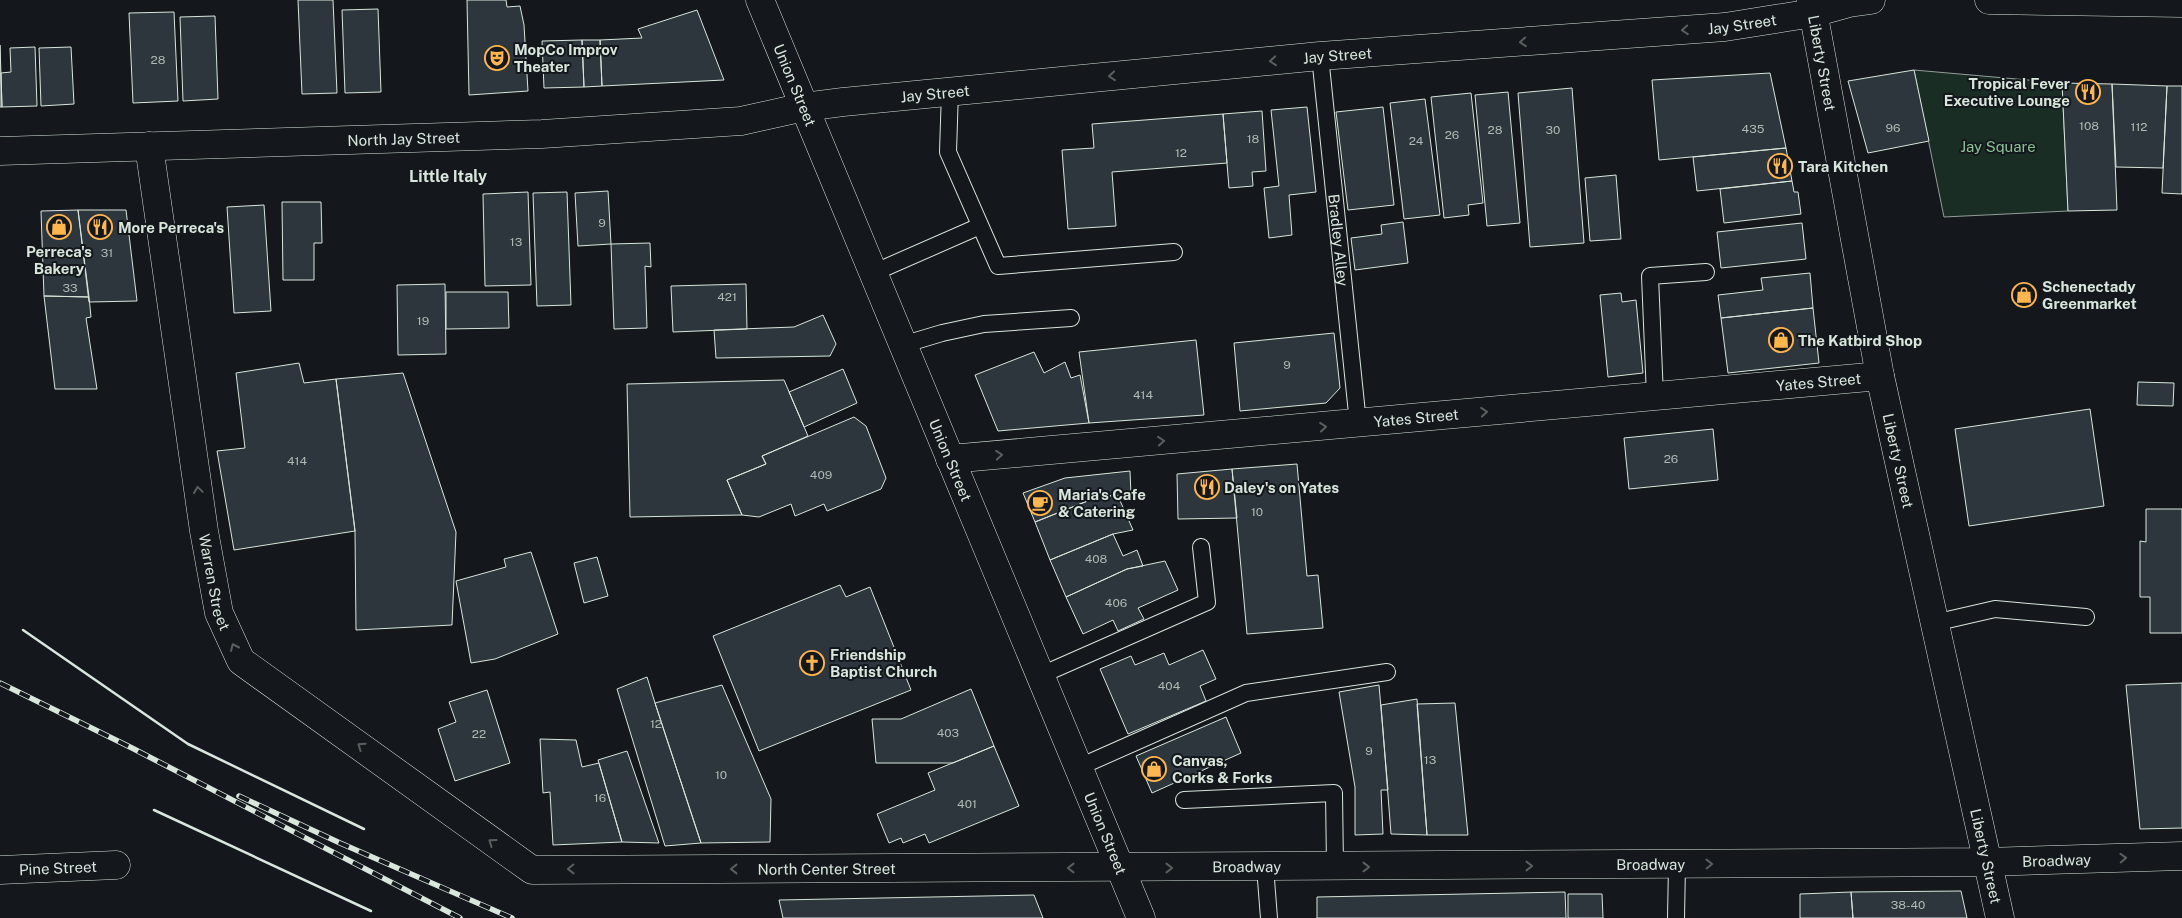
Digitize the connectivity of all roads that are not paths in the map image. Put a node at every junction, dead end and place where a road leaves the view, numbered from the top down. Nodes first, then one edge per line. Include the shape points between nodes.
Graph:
1 (760, 0) edge
2 (1871, 0) edge
3 (1989, 0) edge
4 (2182, 3) edge
5 (1812, 6) edge
6 (1320, 56) junction
7 (950, 91) junction
8 (804, 107) junction
9 (149, 146) junction
10 (0, 151) edge
11 (980, 226) junction
12 (1174, 252) dead end
13 (1706, 272) dead end
14 (873, 273) junction
15 (1071, 318) dead end
16 (902, 345) junction
17 (1880, 376) junction
18 (1655, 397) junction
19 (1358, 424) junction
20 (950, 460) junction
21 (1201, 547) dead end
22 (2086, 617) dead end
23 (1934, 622) junction
24 (1387, 672) dead end
25 (1039, 676) junction
26 (1078, 768) junction
27 (1184, 800) dead end
28 (2182, 856) edge
29 (1986, 862) junction
30 (116, 865) dead end
31 (1677, 865) junction
32 (1335, 867) junction
33 (1120, 868) junction
34 (1265, 868) junction
35 (0, 870) edge
36 (532, 870) joint
37 (1141, 918) edge
38 (1269, 918) edge
39 (1676, 918) edge
40 (2000, 918) edge

1 - 8 street, Union Street
2 - 5 street, Jay Street
3 - 4 street
5 -> 6 street, Jay Street via 1725,27
5 - 17 street, Liberty Street
6 -> 7 street, Jay Street
6 - 19 lane, Bradley Alley
7 - 8 street, Jay Street
7 - 11 lane via 948,152
8 - 9 street, North Jay Street via 742,121 551,133
8 - 14 street, Union Street
9 - 10 street, North Jay Street
36 -> 9 street, Warren Street via 241,661 219,613 204,531
11 - 12 lane via 998,266
11 - 14 lane
13 - 18 lane via 1650,276
14 - 16 street, Union Street
15 - 16 lane via 984,324
16 - 20 street, Union Street
17 - 18 street, Yates Street
17 - 23 street, Liberty Street
19 -> 18 street, Yates Street
20 -> 19 street, Yates Street
20 - 25 street, Union Street
21 - 25 lane via 1206,602
22 - 23 lane via 1995,609
23 - 29 street, Liberty Street
24 - 26 lane via 1246,693
25 - 26 street, Union Street
26 - 33 street, Union Street
27 - 32 lane via 1334,792
29 -> 28 street, Broadway
31 -> 29 street, Broadway
29 - 40 street, Liberty Street
30 - 35 street, Pine Street
32 -> 31 street, Broadway
31 - 39 lane
32 - 34 street, Broadway
33 -> 34 street, Broadway
33 -> 36 street, North Center Street
33 - 37 street, Union Street
34 - 38 lane

